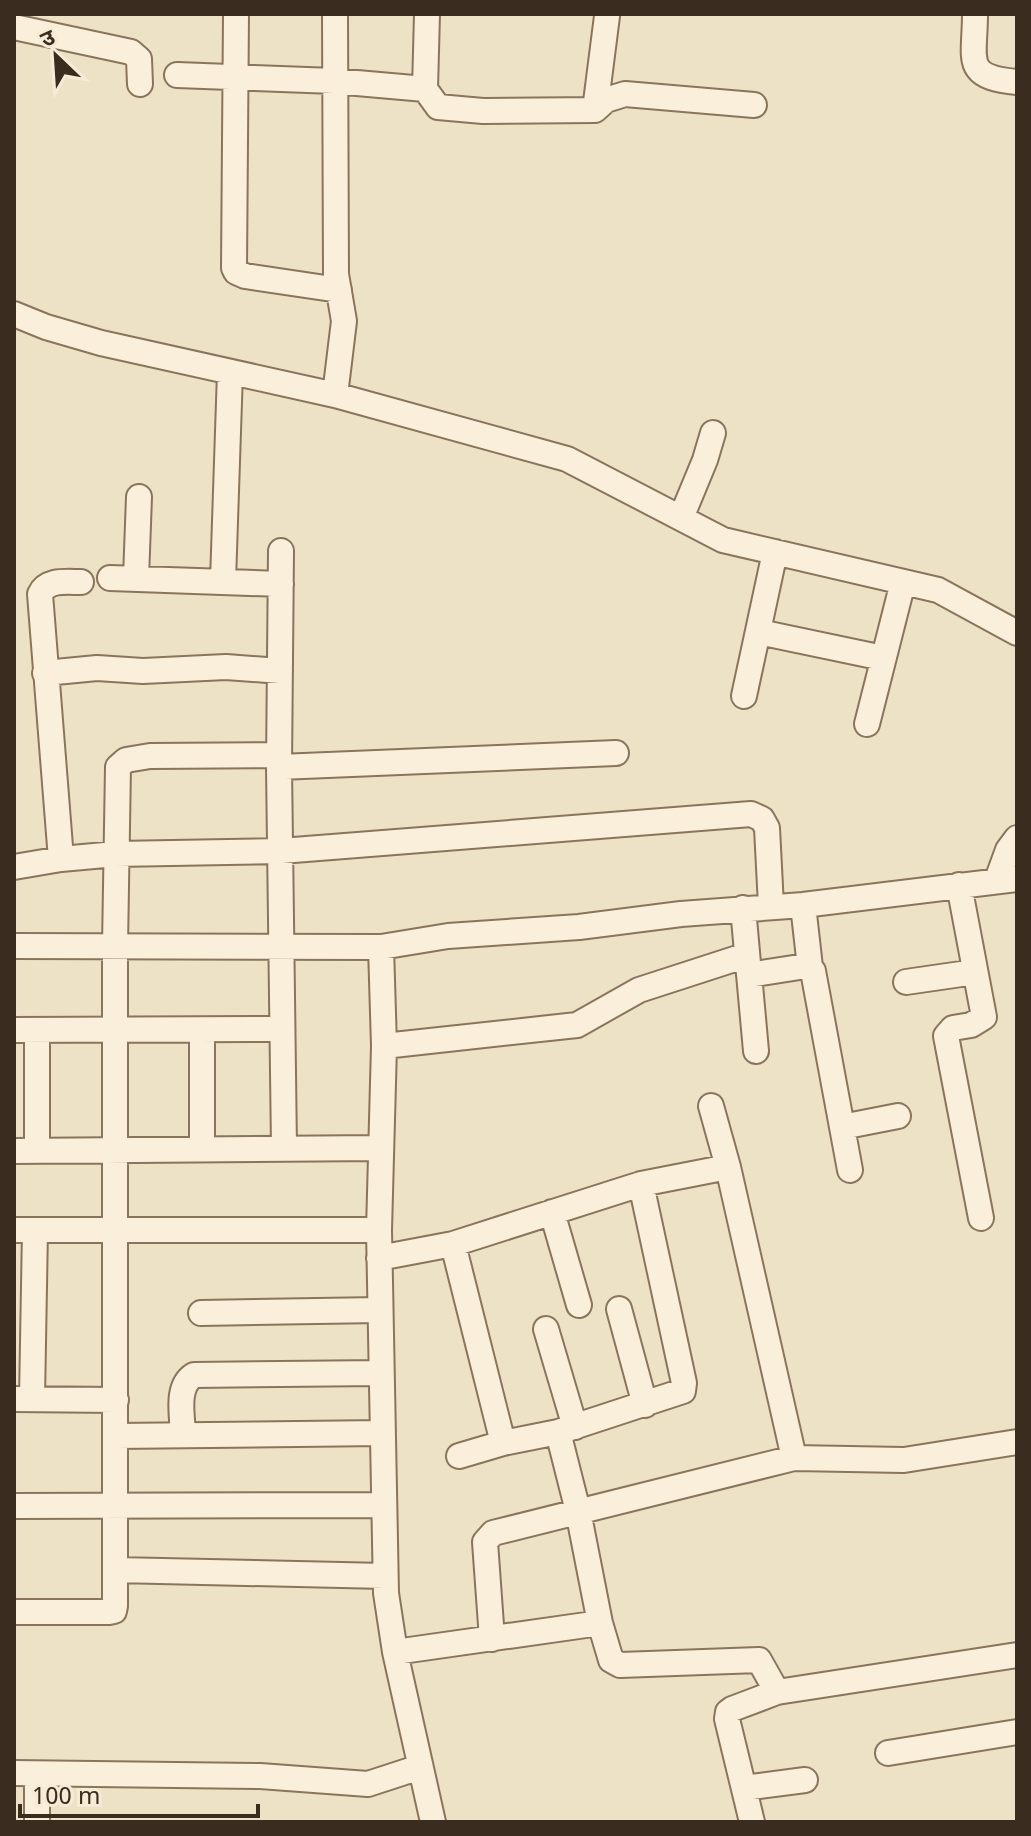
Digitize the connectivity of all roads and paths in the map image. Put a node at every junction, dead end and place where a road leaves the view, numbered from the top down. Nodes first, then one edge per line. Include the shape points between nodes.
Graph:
1 (236, 14) edge
2 (335, 14) edge
3 (427, 14) edge
4 (975, 14) edge
5 (607, 16) edge
6 (14, 27) edge
7 (177, 75) dead end
8 (235, 78) junction
9 (334, 81) junction
10 (1017, 82) edge
11 (140, 84) dead end
12 (425, 89) junction
13 (754, 105) dead end
14 (595, 110) junction
15 (339, 290) junction
16 (14, 314) edge
17 (230, 372) junction
18 (335, 395) junction
19 (713, 433) dead end
20 (139, 497) dead end
21 (681, 518) junction
22 (281, 551) dead end
23 (775, 552) junction
24 (110, 578) dead end
25 (136, 578) junction
26 (223, 581) junction
27 (81, 582) dead end
28 (903, 582) junction
29 (281, 584) junction
30 (759, 632) junction
31 (1017, 633) edge
32 (883, 658) junction
33 (280, 671) junction
34 (45, 673) junction
35 (744, 696) dead end
36 (867, 724) dead end
37 (616, 753) dead end
38 (279, 761) junction
39 (1014, 846) edge
40 (281, 851) junction
41 (116, 854) junction
42 (61, 859) junction
43 (14, 867) edge
44 (1007, 880) edge
45 (959, 885) junction
46 (803, 905) junction
47 (771, 906) junction
48 (743, 908) junction
49 (14, 946) edge
50 (115, 946) junction
51 (381, 947) junction
52 (282, 948) junction
53 (748, 965) junction
54 (810, 967) junction
55 (975, 972) junction
56 (906, 982) dead end
57 (115, 1029) junction
58 (281, 1029) junction
59 (26, 1030) edge
60 (202, 1030) junction
61 (384, 1046) junction
62 (756, 1051) dead end
63 (711, 1106) dead end
64 (898, 1116) dead end
65 (842, 1127) junction
66 (284, 1148) junction
67 (380, 1148) junction
68 (115, 1149) junction
69 (202, 1149) junction
70 (26, 1151) edge
71 (728, 1167) junction
72 (850, 1170) dead end
73 (641, 1184) junction
74 (552, 1212) junction
75 (981, 1218) dead end
76 (24, 1230) edge
77 (115, 1230) junction
78 (379, 1230) junction
79 (453, 1244) junction
80 (379, 1258) junction
81 (579, 1305) dead end
82 (619, 1309) dead end
83 (380, 1310) junction
84 (201, 1313) dead end
85 (546, 1329) dead end
86 (381, 1373) junction
87 (23, 1399) edge
88 (116, 1400) junction
89 (645, 1405) junction
90 (567, 1430) junction
91 (183, 1433) junction
92 (382, 1433) junction
93 (116, 1436) junction
94 (1017, 1442) edge
95 (503, 1443) junction
96 (459, 1456) dead end
97 (794, 1458) junction
98 (383, 1505) junction
99 (14, 1506) edge
100 (116, 1506) junction
101 (578, 1511) junction
102 (116, 1570) junction
103 (385, 1576) junction
104 (14, 1612) edge
105 (600, 1623) junction
106 (492, 1639) junction
107 (395, 1652) junction
108 (1017, 1655) edge
109 (777, 1692) junction
110 (1017, 1732) edge
111 (888, 1753) dead end
112 (420, 1767) junction
113 (26, 1774) edge
114 (805, 1780) dead end
115 (744, 1788) junction
116 (37, 1822) edge
117 (433, 1822) edge
118 (752, 1822) edge

1 - 8 street
2 - 9 street
3 - 12 street
4 - 10 street via 976,68 994,80
5 - 14 street
6 - 11 street via 131,52 139,59
7 - 8 street
8 - 9 street
8 - 15 street via 234,268 245,276
9 - 12 street
9 - 15 street
12 - 14 street via 438,107
13 - 14 street via 625,94
15 - 18 street via 344,321
16 - 17 street via 101,343
17 - 18 street
17 - 26 street
18 - 21 street via 567,459
19 - 21 street
20 - 25 street
21 - 23 street via 723,540
22 - 29 street
23 - 28 street
23 - 30 street
24 - 25 street
25 - 26 street
26 - 29 street
27 - 34 street via 51,583 40,594
28 - 31 street via 938,590
28 - 32 street
29 - 33 street
30 - 32 street
30 - 35 street
32 - 36 street
33 - 34 street via 97,668
33 - 38 street
34 - 42 street
37 - 38 street
38 - 40 street
38 - 41 street via 150,756 126,760 118,767
39 - 44 street
40 - 41 street
40 - 47 street via 751,814 767,828
40 - 52 street
41 - 42 street
41 - 50 street
42 - 43 street
44 - 45 street
45 - 46 street
45 - 55 street
46 - 47 street
46 - 54 street
47 - 48 street
48 - 51 street
48 - 53 street
49 - 50 street
50 - 52 street
50 - 57 street
51 - 52 street
51 - 61 street
52 - 58 street
53 - 54 street
53 - 61 street via 639,990 577,1025
53 - 62 street
54 - 65 street
55 - 56 street
55 - 75 street via 983,1019 953,1028 946,1036
57 - 59 street
57 - 60 street
57 - 68 street
58 - 60 street
58 - 66 street
59 - 70 street
60 - 69 street
61 - 67 street
63 - 71 street
64 - 65 street
65 - 72 street
66 - 67 street
66 - 69 street
67 - 78 street
68 - 69 street
68 - 70 street
68 - 77 street
71 - 73 street
71 - 97 street
73 - 74 street
73 - 89 street via 685,1388
74 - 79 street
74 - 81 street
76 - 77 street
76 - 87 street
77 - 78 street
77 - 88 street
78 - 80 street
79 - 80 street
79 - 95 street
80 - 83 street
82 - 89 street
83 - 84 street
83 - 86 street
85 - 90 street
86 - 91 street via 194,1375 182,1392
86 - 92 street
87 - 88 street
88 - 93 street
89 - 90 street
90 - 95 street
90 - 101 street
91 - 92 street
91 - 93 street
92 - 98 street
93 - 100 street
94 - 97 street via 904,1460
95 - 96 street
97 - 101 street
98 - 100 street
98 - 103 street
99 - 100 street
100 - 102 street
101 - 105 street
101 - 106 street via 487,1537
102 - 103 street
102 - 104 street via 111,1612
103 - 107 street
105 - 106 street
105 - 109 street via 609,1656 617,1664 759,1660
106 - 107 street
107 - 112 street
108 - 109 street
109 - 115 street via 728,1712
110 - 111 street
112 - 113 street via 368,1784 260,1776
112 - 117 street
113 - 116 street
114 - 115 street
115 - 118 street

